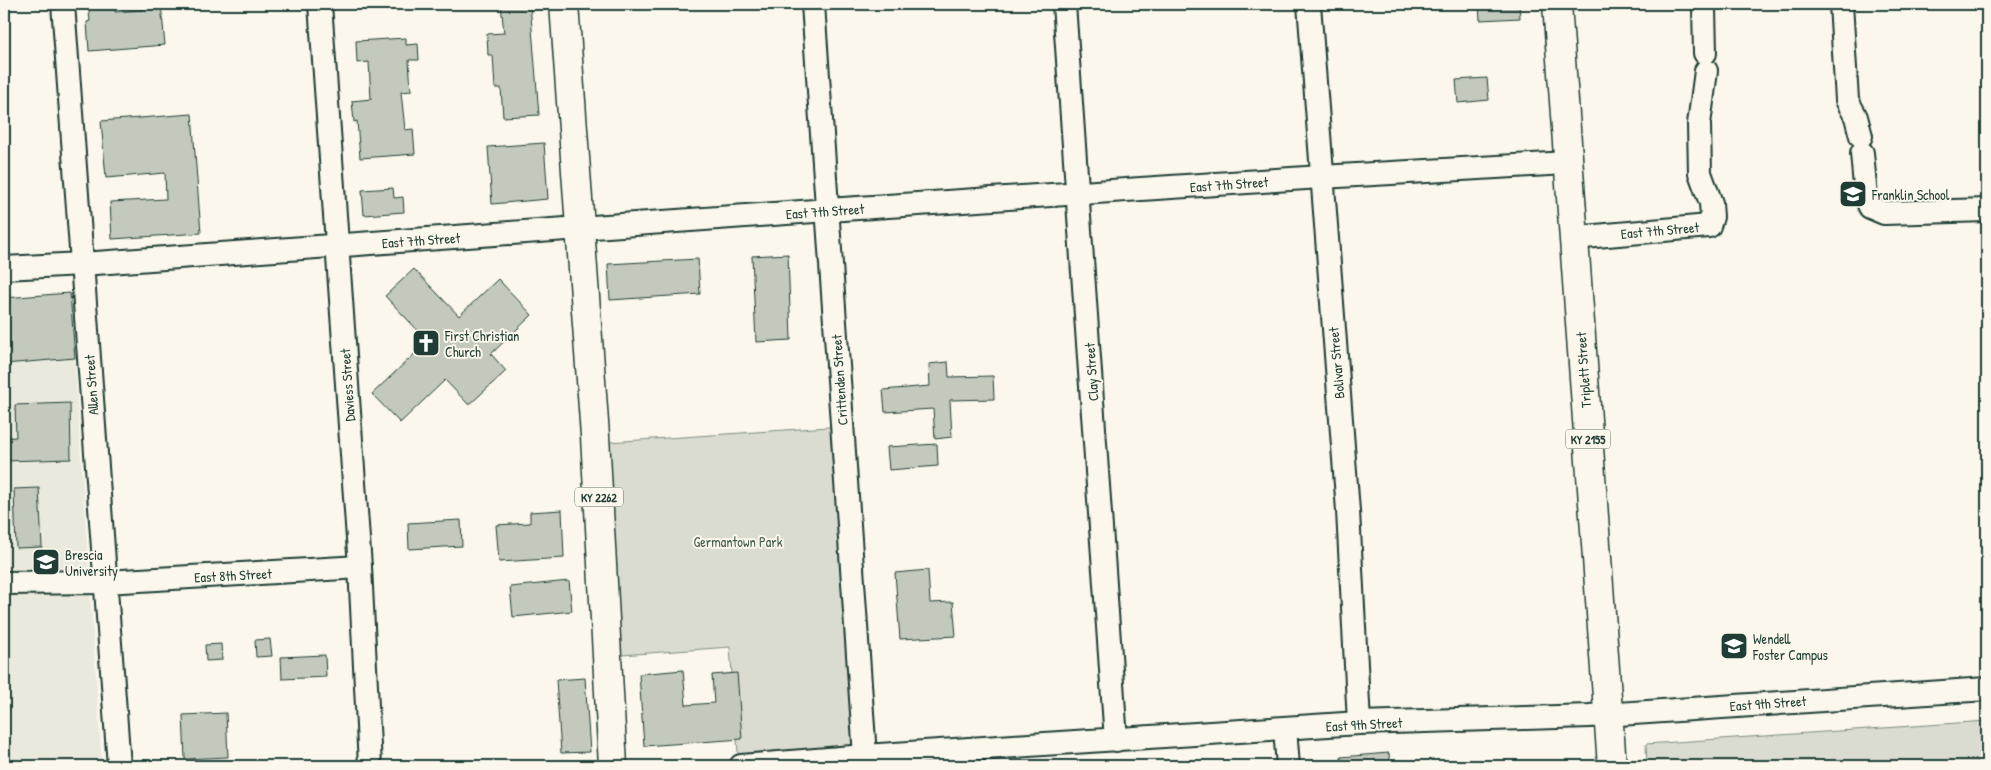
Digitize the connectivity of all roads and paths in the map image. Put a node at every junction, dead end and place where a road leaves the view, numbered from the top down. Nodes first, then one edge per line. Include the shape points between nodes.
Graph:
1 (62, 4) edge
2 (320, 4) edge
3 (564, 4) edge
4 (813, 4) edge
5 (1064, 4) edge
6 (1309, 4) edge
7 (1557, 4) edge
8 (1840, 4) edge
9 (1704, 8) dead end
10 (1568, 163) junction
11 (1321, 177) junction
12 (1079, 194) junction
13 (828, 210) junction
14 (1987, 210) edge
15 (580, 229) junction
16 (1573, 238) junction
17 (338, 246) junction
18 (82, 264) junction
19 (4, 268) edge
20 (360, 567) junction
21 (106, 582) junction
22 (4, 583) edge
23 (1987, 689) edge
24 (1608, 714) junction
25 (1359, 723) junction
26 (1285, 729) junction
27 (1116, 740) junction
28 (865, 756) junction
29 (949, 759) edge
30 (119, 766) edge
31 (370, 766) edge
32 (613, 766) edge
33 (741, 766) edge
34 (1288, 766) edge
35 (1612, 766) edge

1 - 18 street, Allen Street
2 - 17 street, Daviess Street
3 - 15 main road, KY 2262
4 - 13 street, Crittenden Street
5 - 12 street, Clay Street
6 - 11 street, Bolivar Street
7 - 10 main road, Triplett Street / KY 2155
8 - 14 street via 1847,100 1856,117 1870,207 1884,213
9 - 16 street, East 7th Street via 1706,62 1699,124 1700,174 1711,203 1709,226
10 - 11 street, East 7th Street
10 - 16 main road, Triplett Street / KY 2155
11 - 12 street, East 7th Street
11 - 25 street, Bolivar Street via 1348,510
12 - 13 street, East 7th Street
12 - 27 street, Clay Street
13 - 15 street, East 7th Street
13 - 28 street, Crittenden Street
15 - 17 street, East 7th Street
15 - 32 main road, KY 2262
16 - 24 main road, Triplett Street / KY 2155
17 - 18 street, East 7th Street
17 - 20 street, Daviess Street
18 - 19 street, East 7th Street
18 - 21 street, Allen Street
20 - 21 street, East 8th Street
20 - 31 street, Daviess Street
21 - 22 street, East 8th Street
21 - 30 street, Allen Street
23 - 24 street, East 9th Street
24 - 25 street, East 9th Street
24 - 35 main road, Triplett Street / KY 2155
25 - 26 street, East 9th Street
26 - 27 street, East 9th Street
26 - 34 street
27 - 29 street, East 9th Street
28 - 29 street, East 9th Street
28 - 33 street, East 9th Street

